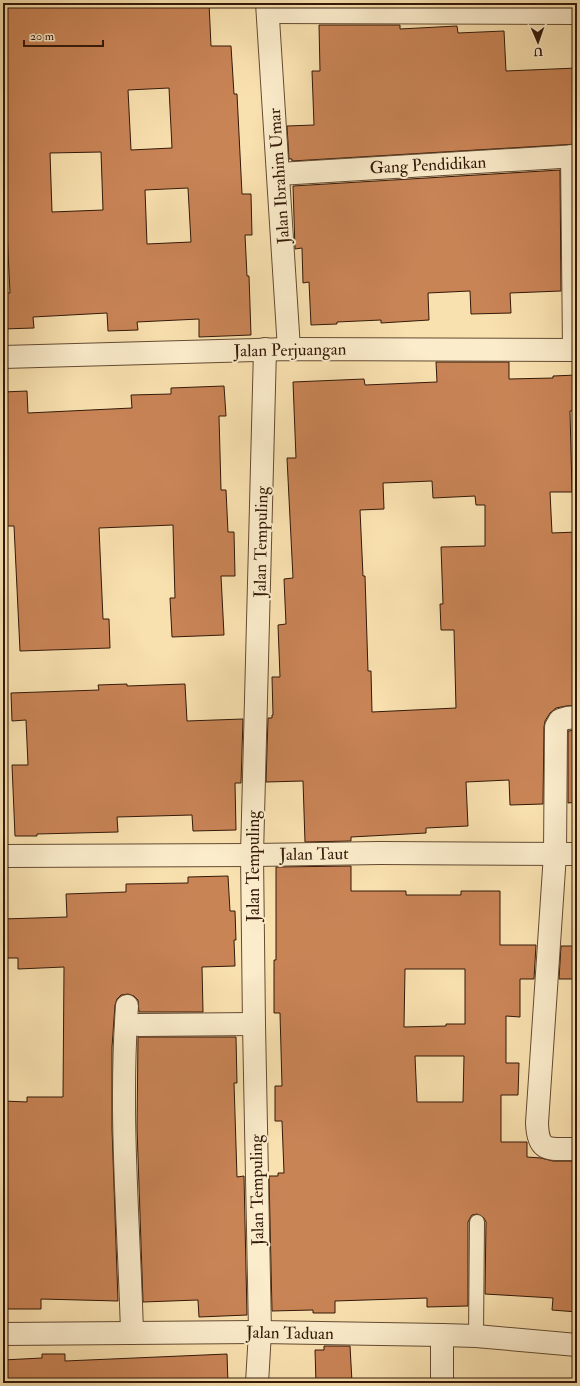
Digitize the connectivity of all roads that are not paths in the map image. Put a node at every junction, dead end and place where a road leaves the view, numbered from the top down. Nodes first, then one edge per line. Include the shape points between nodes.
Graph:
1 (268, 8) edge
2 (577, 13) edge
3 (575, 156) edge
4 (278, 174) junction
5 (265, 349) junction
6 (290, 349) junction
7 (576, 350) edge
8 (3, 357) edge
9 (577, 717) edge
10 (555, 854) junction
11 (577, 854) edge
12 (252, 855) junction
13 (3, 856) edge
14 (127, 1006) dead end
15 (254, 1024) junction
16 (139, 1025) dead end
17 (577, 1149) edge
18 (477, 1222) dead end
19 (260, 1332) junction
20 (132, 1333) junction
21 (3, 1334) edge
22 (442, 1335) junction
23 (476, 1336) junction
24 (577, 1345) edge
25 (256, 1383) edge
26 (442, 1383) edge

1 - 2 street
1 - 4 street, Jalan Ibrahim Umar
3 - 4 street, Gang Pendidikan
3 - 7 street
4 - 6 street, Jalan Ibrahim Umar
5 - 6 street, Jalan Perjuangan
5 - 8 street, Jalan Perjuangan
5 - 12 street, Jalan Tempuling
6 - 7 street, Jalan Perjuangan
9 - 10 street via 560,720 556,727
10 - 11 street, Jalan Taut
10 - 12 street, Jalan Taut
10 - 17 street via 537,1134 544,1147
12 - 13 street, Jalan Taut
12 - 15 street, Jalan Tempuling
14 - 20 street via 124,1039 124,1141
15 - 16 street
15 - 19 street, Jalan Tempuling
18 - 23 lane
19 - 20 street, Jalan Taduan
19 - 22 street, Jalan Taduan
19 - 25 street, Jalan Tempuling
20 - 21 street, Jalan Taduan
22 - 23 street, Jalan Taduan
22 - 26 street
23 - 24 street, Jalan Taduan

